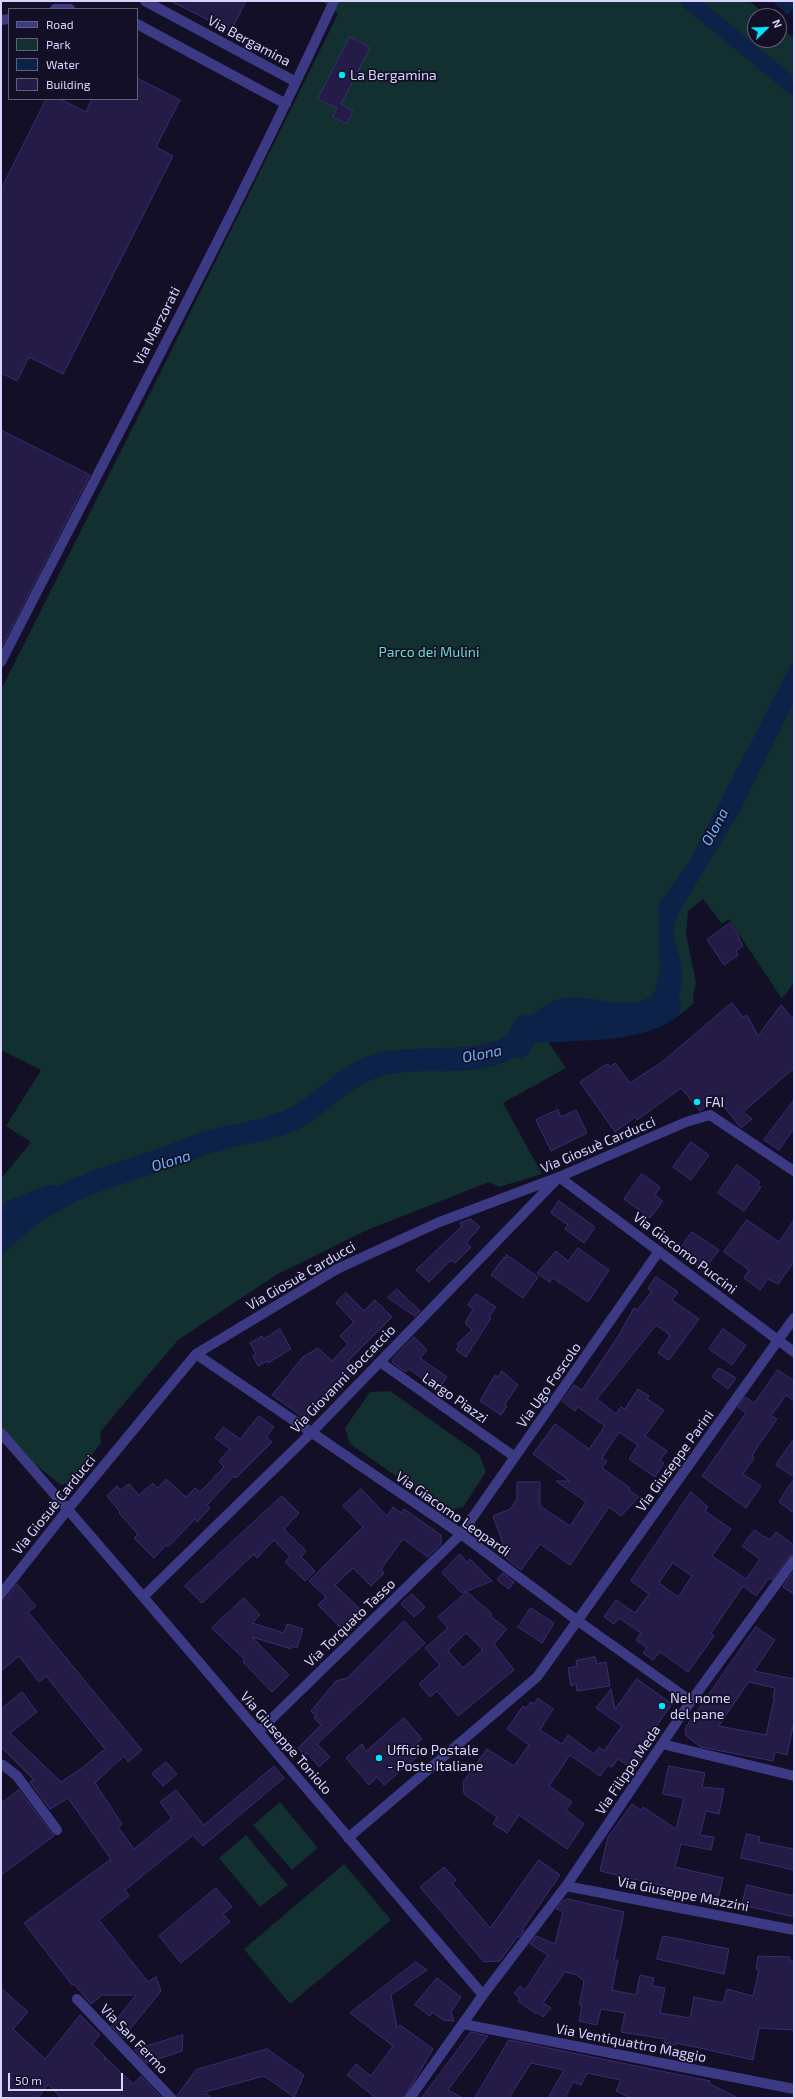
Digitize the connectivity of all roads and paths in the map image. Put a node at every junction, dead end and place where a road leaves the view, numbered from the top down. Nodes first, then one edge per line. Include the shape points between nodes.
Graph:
1 (146, 1) edge
2 (334, 1) edge
3 (138, 25) edge
4 (296, 82) junction
5 (286, 104) junction
6 (1, 662) edge
7 (794, 1171) edge
8 (559, 1177) junction
9 (659, 1251) junction
10 (794, 1318) edge
11 (778, 1340) junction
12 (794, 1352) edge
13 (196, 1354) junction
14 (380, 1362) junction
15 (1, 1433) edge
16 (311, 1433) junction
17 (515, 1457) junction
18 (68, 1509) junction
19 (461, 1534) junction
20 (794, 1560) edge
21 (1, 1594) edge
22 (143, 1597) junction
23 (578, 1621) junction
24 (691, 1701) junction
25 (259, 1731) junction
26 (662, 1744) junction
27 (2, 1765) edge
28 (794, 1776) edge
29 (57, 1830) dead end
30 (348, 1838) junction
31 (566, 1886) junction
32 (794, 1930) edge
33 (483, 1995) junction
34 (77, 1999) dead end
35 (463, 2024) junction
36 (794, 2089) edge
37 (169, 2097) edge
38 (410, 2098) edge

1 - 4 street, Via Bergamina
2 - 4 street, Via Marzorati
3 - 5 street
4 - 5 street, Via Marzorati
5 - 6 street, Via Marzorati
7 - 8 street, Via Giosuè Carducci via 710,1115 686,1122
8 - 9 street, Via Giacomo Puccini
8 - 13 street, Via Giosuè Carducci via 437,1223 337,1269
8 - 14 street, Via Giovanni Boccaccio
9 - 11 street, Via Giacomo Puccini
9 - 17 street, Via Ugo Foscolo
10 - 11 street, Via Giuseppe Parini
11 - 12 street, Via Giacomo Puccini
11 - 23 street, Via Giuseppe Parini
13 - 16 street, Via Giacomo Leopardi
13 - 18 street, Via Giosuè Carducci
14 - 16 street, Via Giovanni Boccaccio
14 - 17 street, Largo Piazzi
15 - 18 street, Via Giuseppe Toniolo
16 - 19 street, Via Giacomo Leopardi
16 - 22 street, Via Giovanni Boccaccio
17 - 19 street, Via Ugo Foscolo
18 - 21 street, Via Giosuè Carducci
18 - 22 street, Via Giuseppe Toniolo
19 - 23 street, Via Giacomo Leopardi
19 - 25 street, Via Torquato Tasso
20 - 24 street, Via Filippo Meda
22 - 25 street, Via Giuseppe Toniolo
23 - 24 street, Via Giacomo Leopardi
23 - 30 street, Via Giuseppe Parini via 537,1677
24 - 26 street, Via Filippo Meda
25 - 30 street, Via Giuseppe Toniolo
26 - 28 street
26 - 31 street, Via Filippo Meda
27 - 29 street via 17,1776
30 - 33 street, Via Giuseppe Toniolo
31 - 32 street, Via Giuseppe Mazzini
31 - 33 street, Via Filippo Meda
33 - 35 street, Via Filippo Meda
34 - 37 street, Via San Fermo
35 - 36 street, Via Ventiquattro Maggio
35 - 38 street, Via Filippo Meda

